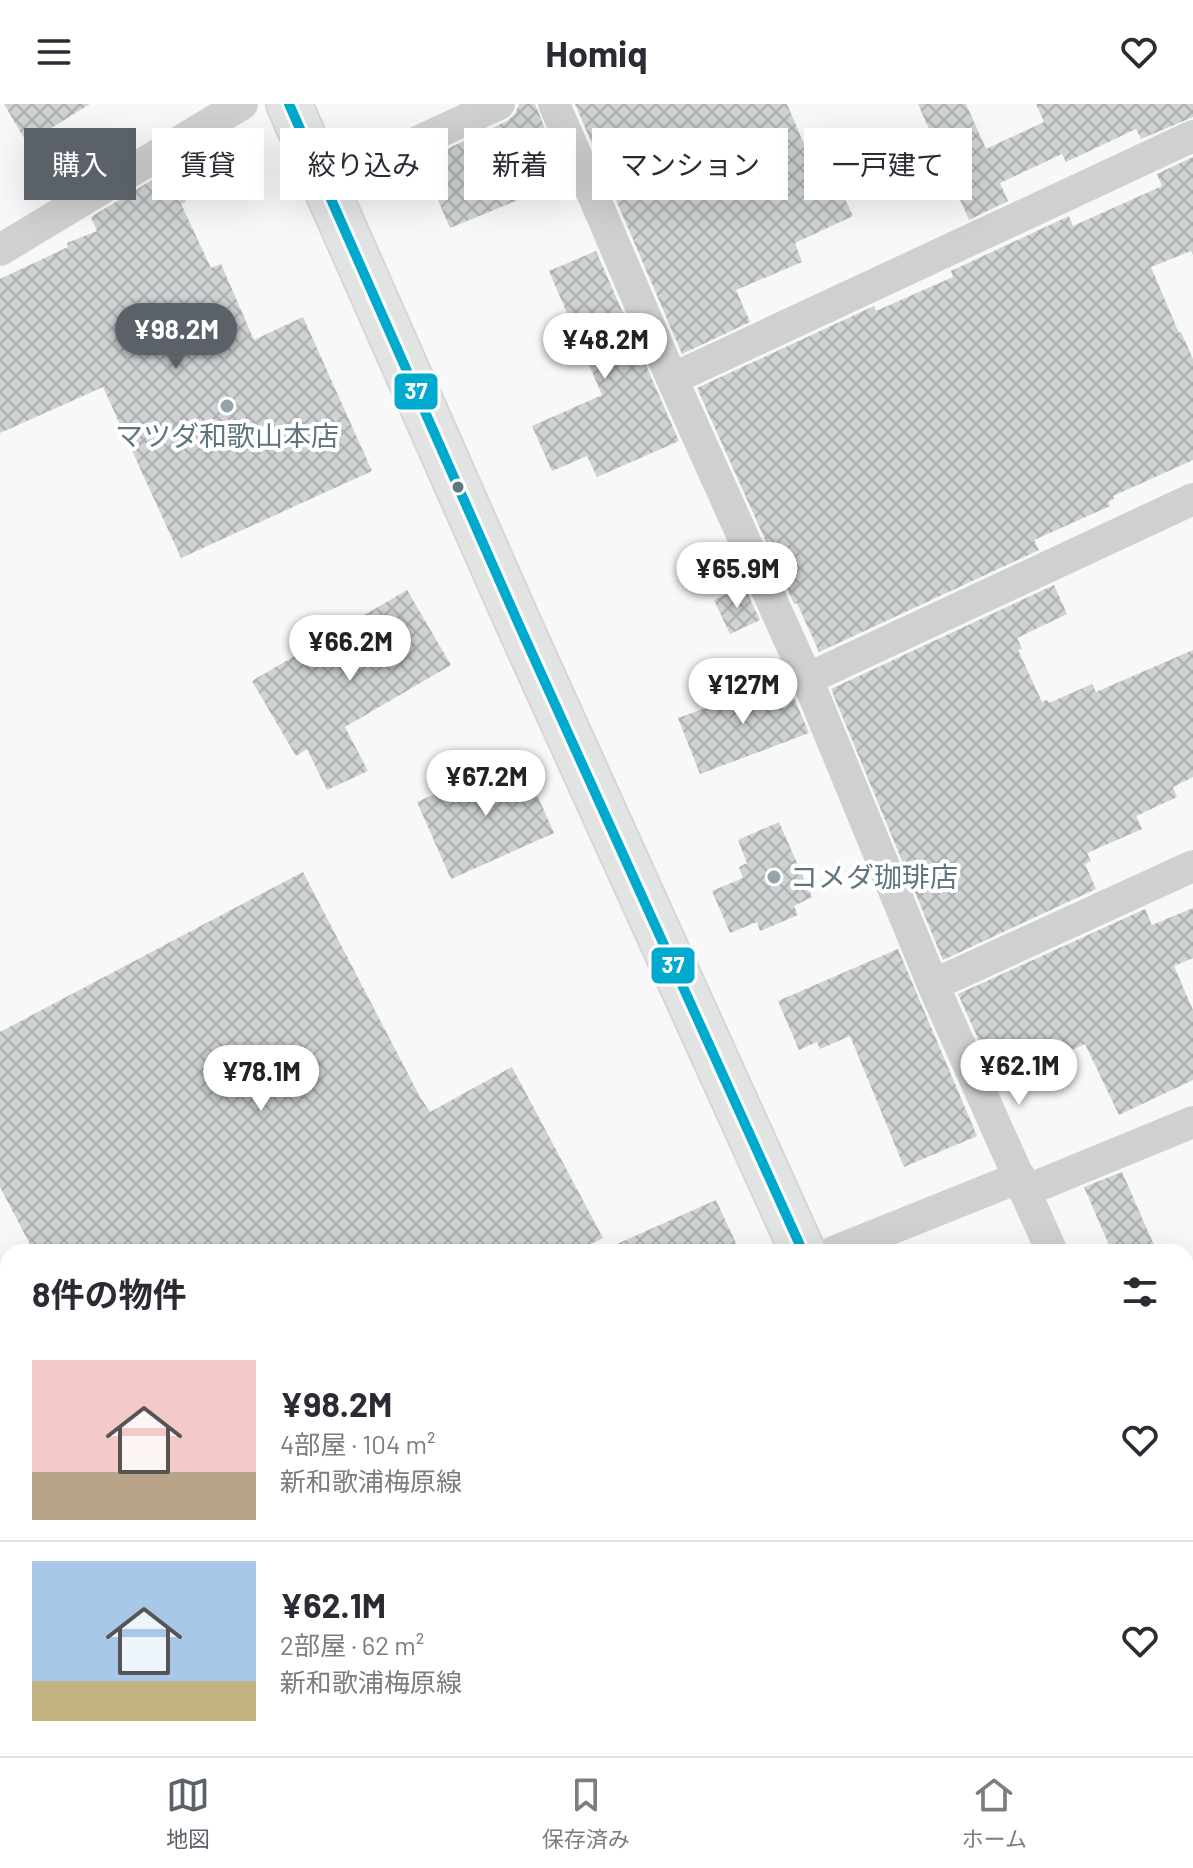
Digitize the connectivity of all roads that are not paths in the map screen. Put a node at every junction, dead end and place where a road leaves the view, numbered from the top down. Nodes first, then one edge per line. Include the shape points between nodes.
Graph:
1 (242, 104) edge
2 (289, 104) edge
3 (499, 104) edge
4 (554, 104) edge
5 (300, 128) edge
6 (447, 128) edge
7 (1193, 136) edge
8 (332, 200) edge
9 (0, 250) edge
10 (672, 379) junction
11 (1193, 499) edge
12 (807, 679) junction
13 (1193, 866) edge
14 (933, 985) junction
15 (1193, 1122) edge
16 (1023, 1184) junction
17 (799, 1244) edge
18 (855, 1244) edge
19 (1049, 1244) edge

1 - 9 street
2 - 5 main road
3 - 6 street
4 - 10 street
7 - 10 street
8 - 17 main road
10 - 12 street
11 - 12 street
12 - 14 street
13 - 14 street
14 - 16 street
15 - 16 street
16 - 18 street
16 - 19 street

